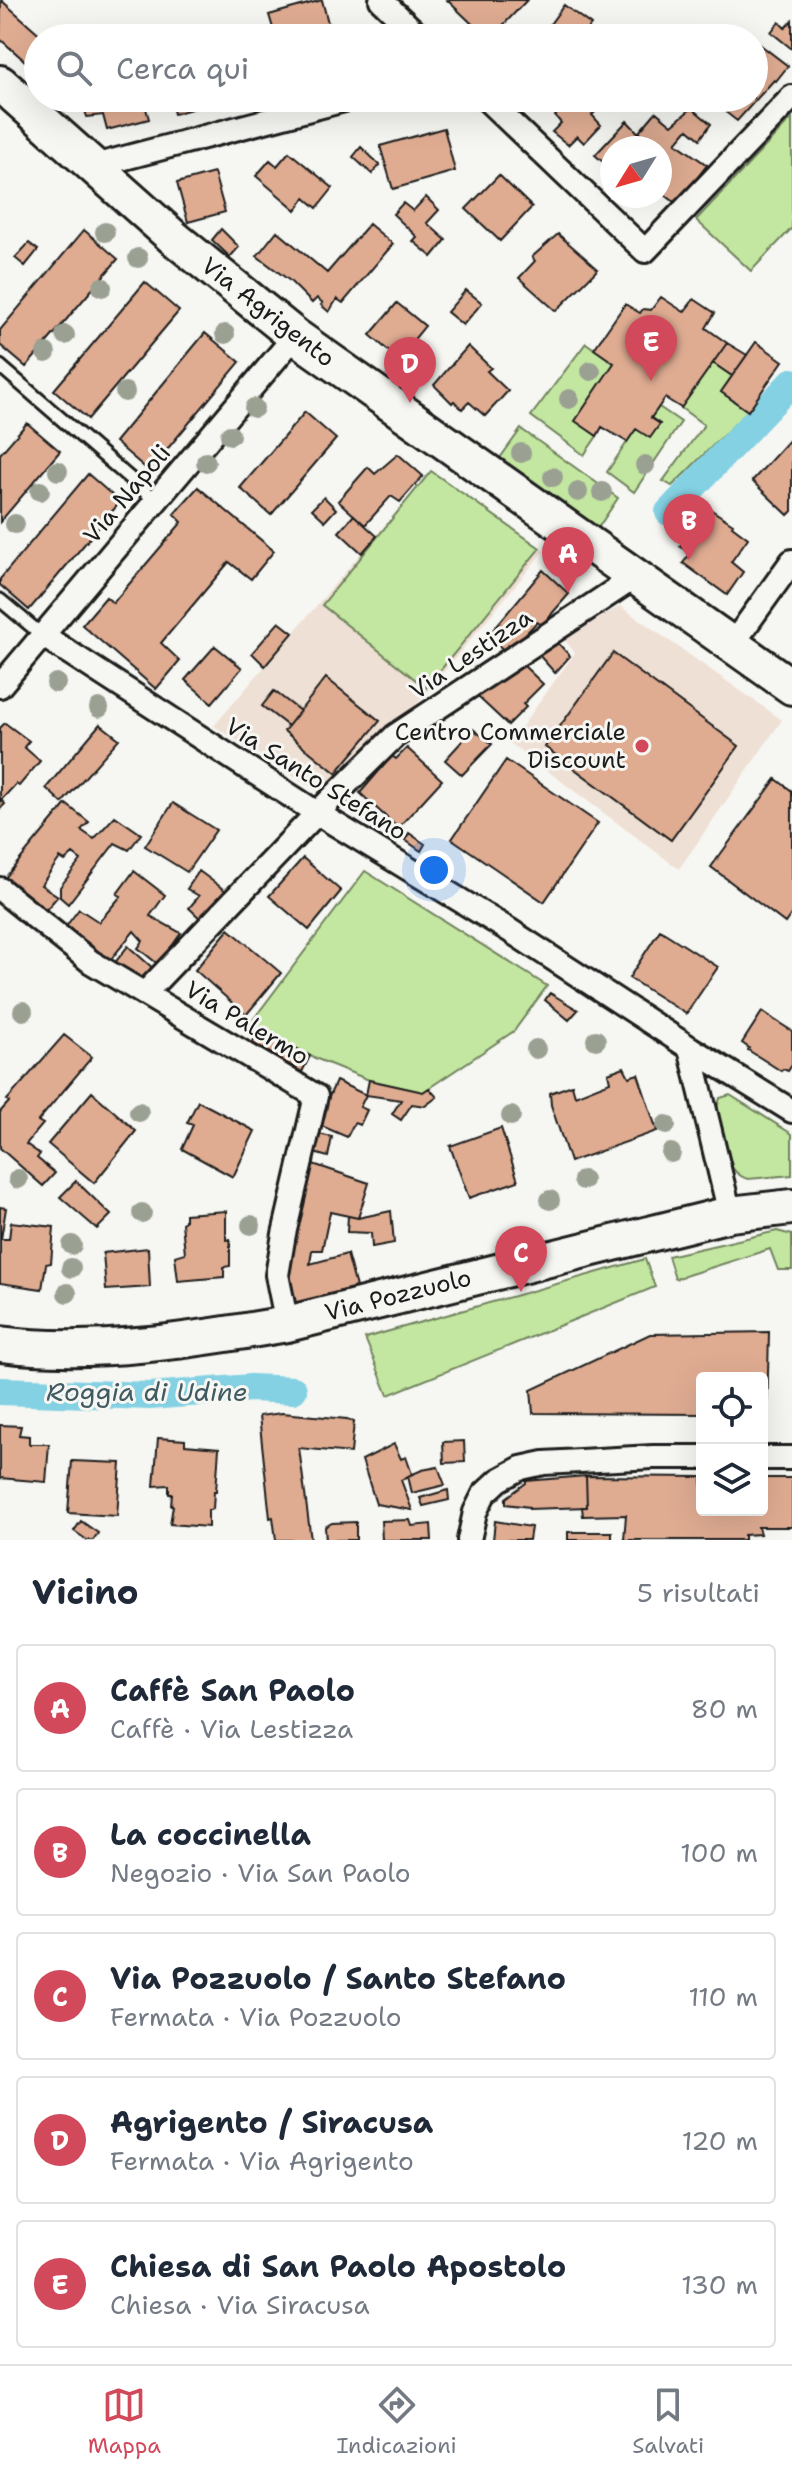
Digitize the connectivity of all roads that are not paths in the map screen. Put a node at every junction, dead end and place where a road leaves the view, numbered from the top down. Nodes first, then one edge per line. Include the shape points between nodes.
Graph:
1 (381, 0) edge
2 (406, 24) edge
3 (0, 83) edge
4 (792, 97) edge
5 (24, 104) edge
6 (33, 112) edge
7 (299, 112) edge
8 (500, 112) edge
9 (94, 166) junction
10 (295, 336) junction
11 (0, 366) edge
12 (156, 501) junction
13 (792, 561) edge
14 (635, 577) junction
15 (0, 600) edge
16 (42, 635) junction
17 (732, 645) junction
18 (0, 686) edge
19 (792, 687) edge
20 (317, 813) junction
21 (0, 889) edge
22 (145, 993) junction
23 (690, 1048) junction
24 (792, 1111) edge
25 (792, 1207) edge
26 (730, 1214) junction
27 (287, 1324) junction
28 (0, 1344) edge
29 (696, 1457) edge
30 (768, 1458) edge
31 (792, 1458) edge
32 (469, 1540) edge

1 - 2 street
3 - 5 main road, Via Agrigento
4 - 8 street via 645,251
6 - 9 main road, Via Agrigento
7 - 9 street
9 - 10 main road, Via Agrigento
10 - 12 street, Via Napoli
10 - 14 main road, Via Agrigento
11 - 12 lane
12 - 16 street, Via Napoli
13 - 17 street
14 - 17 main road, Via Agrigento
14 - 20 street, Via Lestizza via 395,736
15 - 16 lane, Via Santo Stefano
16 - 18 street, Via Napoli
16 - 20 street, Via Santo Stefano
17 - 19 main road, Via Agrigento
20 - 22 street, Via Lestizza
20 - 23 street, Via Santo Stefano
21 - 22 street, Via Palermo via 91,962
22 - 27 street, Via Palermo via 316,1096 277,1275
23 - 24 street, Via Santo Stefano
23 - 26 street
25 - 26 main road, Via Pozzuolo
26 - 27 main road, Via Pozzuolo
27 - 28 main road, Via Pozzuolo via 137,1346
29 - 32 street via 521,1468 484,1494
30 - 31 street

